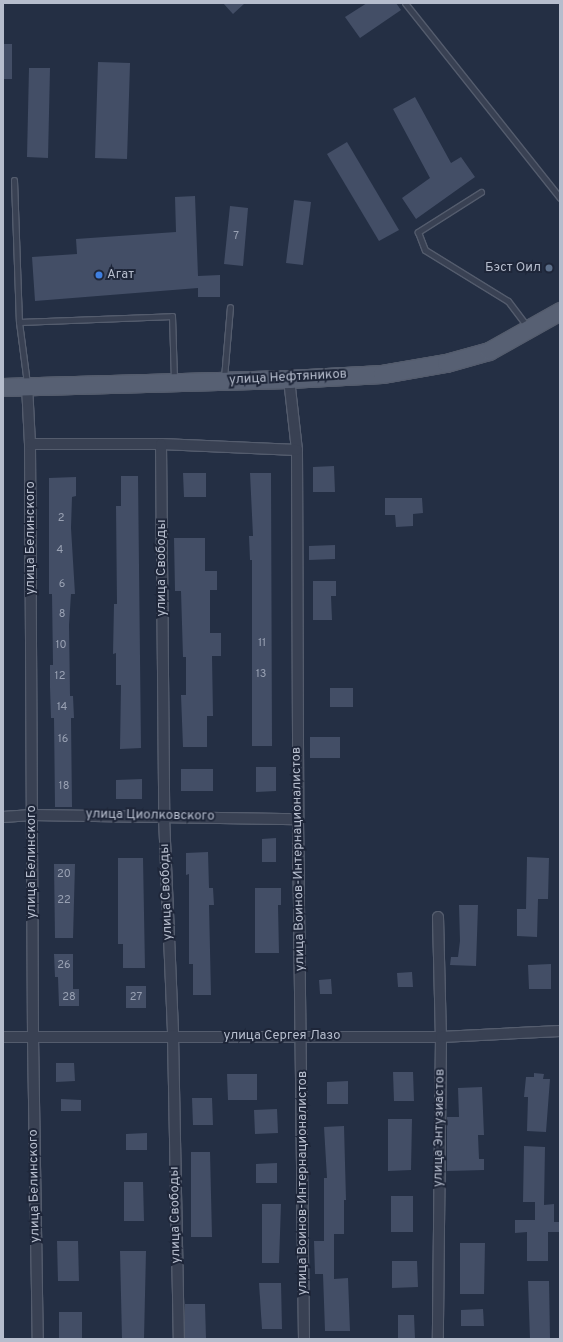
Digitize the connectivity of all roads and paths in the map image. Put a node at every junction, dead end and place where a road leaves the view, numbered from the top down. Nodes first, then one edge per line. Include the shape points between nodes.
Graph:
1 (405, 3) edge
2 (14, 180) dead end
3 (481, 192) dead end
4 (560, 198) edge
5 (230, 308) dead end
6 (560, 311) edge
7 (19, 322) junction
8 (530, 330) junction
9 (289, 379) junction
10 (224, 381) junction
11 (174, 383) junction
12 (27, 385) junction
13 (3, 386) edge
14 (30, 444) junction
15 (161, 444) junction
16 (297, 450) junction
17 (32, 815) junction
18 (3, 817) edge
19 (164, 817) junction
20 (298, 819) junction
21 (438, 917) dead end
22 (560, 1031) edge
23 (173, 1035) junction
24 (3, 1037) edge
25 (33, 1037) junction
26 (302, 1037) junction
27 (441, 1037) junction
28 (38, 1339) edge
29 (178, 1339) edge
30 (304, 1339) edge
31 (438, 1339) edge

1 - 4 lane
2 - 7 lane
3 - 8 lane via 418,232 425,250 508,301
5 - 10 lane
6 - 8 main road, улица Нефтяников
7 - 11 lane via 172,316
7 - 12 lane
8 - 9 main road, улица Нефтяников via 489,351 446,363 382,374
9 - 10 main road, улица Нефтяников
9 - 16 street, улица Воинов-Интернационалистов
10 - 11 main road, улица Нефтяников
11 - 12 main road, улица Нефтяников
12 - 13 main road, улица Нефтяников
12 - 14 street, улица Белинского
14 - 15 street
14 - 17 street, улица Белинского
15 - 16 street
15 - 19 street, улица Свободы
16 - 20 street, улица Воинов-Интернационалистов
17 - 18 street, улица Циолковского
17 - 19 street, улица Циолковского
17 - 25 street, улица Белинского
19 - 20 street, улица Циолковского
19 - 23 street, улица Свободы
20 - 26 street, улица Воинов-Интернационалистов
21 - 27 street, улица Энтузиастов
22 - 27 street, улица Сергея Лазо
23 - 25 street, улица Сергея Лазо
23 - 26 street, улица Сергея Лазо
23 - 29 street, улица Свободы
24 - 25 street, улица Сергея Лазо
25 - 28 street, улица Белинского
26 - 27 street, улица Сергея Лазо
26 - 30 street, улица Воинов-Интернационалистов
27 - 31 street, улица Энтузиастов

